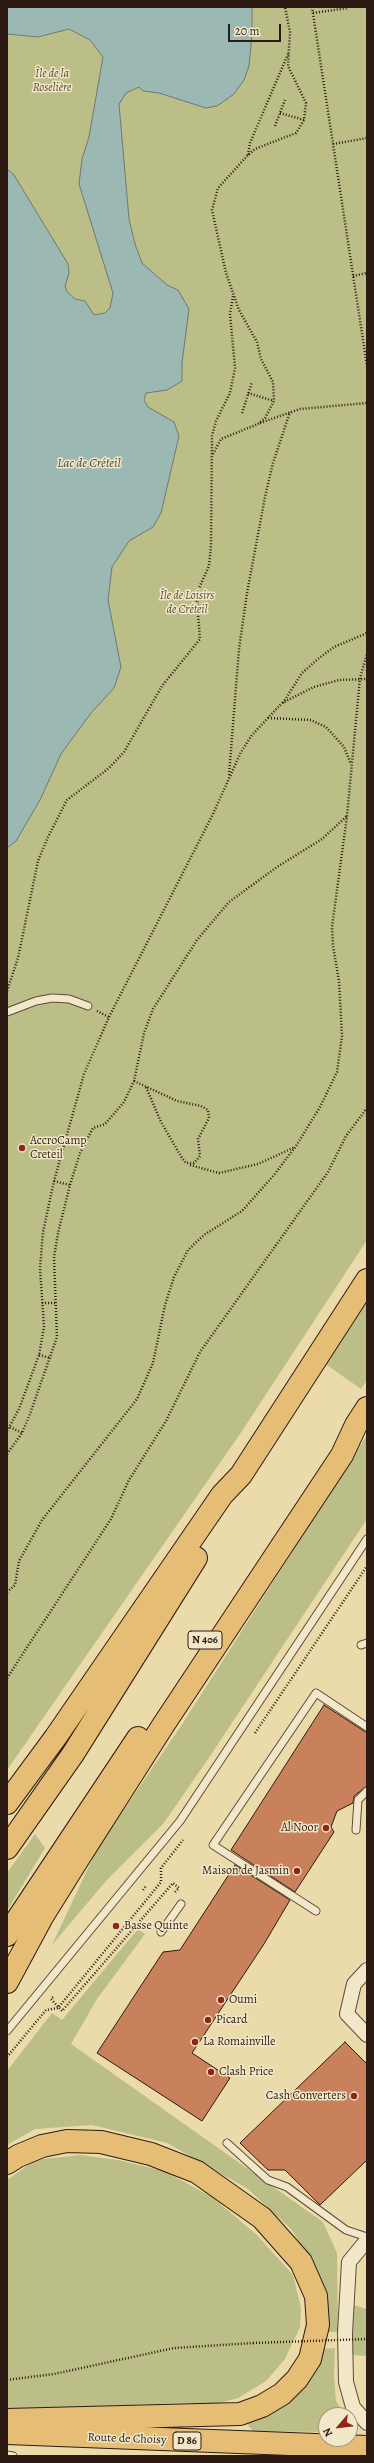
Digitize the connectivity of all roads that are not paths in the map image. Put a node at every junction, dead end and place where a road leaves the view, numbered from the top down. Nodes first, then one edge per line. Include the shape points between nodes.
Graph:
1 (88, 1006) dead end
2 (7, 1012) edge
3 (367, 1280) edge
4 (361, 1417) edge
5 (241, 1475) junction
6 (367, 1539) edge
7 (367, 1727) edge
8 (367, 1791) edge
9 (7, 1803) edge
10 (356, 1830) dead end
11 (7, 1848) edge
12 (181, 1904) dead end
13 (316, 1911) dead end
14 (161, 1932) dead end
15 (7, 1935) edge
16 (367, 1970) edge
17 (7, 1982) edge
18 (7, 2031) edge
19 (367, 2035) edge
20 (226, 2143) dead end
21 (7, 2163) edge
22 (367, 2238) edge
23 (7, 2420) edge
24 (367, 2423) edge
25 (7, 2433) edge
26 (367, 2447) edge
27 (7, 2455) edge
28 (12, 2456) edge

1 - 2 lane via 69,999 52,998
3 - 5 main road
4 - 15 main road, N 406 via 335,1449
4 - 17 main road via 342,1455 164,1724 42,1917
5 - 9 main road via 222,1495 55,1738
5 - 11 main road via 231,1502 77,1747
6 - 18 lane via 180,1821
7 - 13 lane via 316,1693 213,1845
8 - 10 lane via 358,1800
12 - 14 lane
16 - 19 street via 354,1984 347,2014
20 - 22 lane via 268,2180 287,2187 346,2230
21 - 23 main road via 42,2146 67,2141 101,2142 151,2154 197,2172 262,2218 301,2262 316,2296 318,2325 310,2359 297,2379 282,2394 262,2406 240,2414
22 - 24 street via 348,2262 346,2382 353,2407
25 - 26 main road, Route de Choisy / D 86
27 - 28 lane

